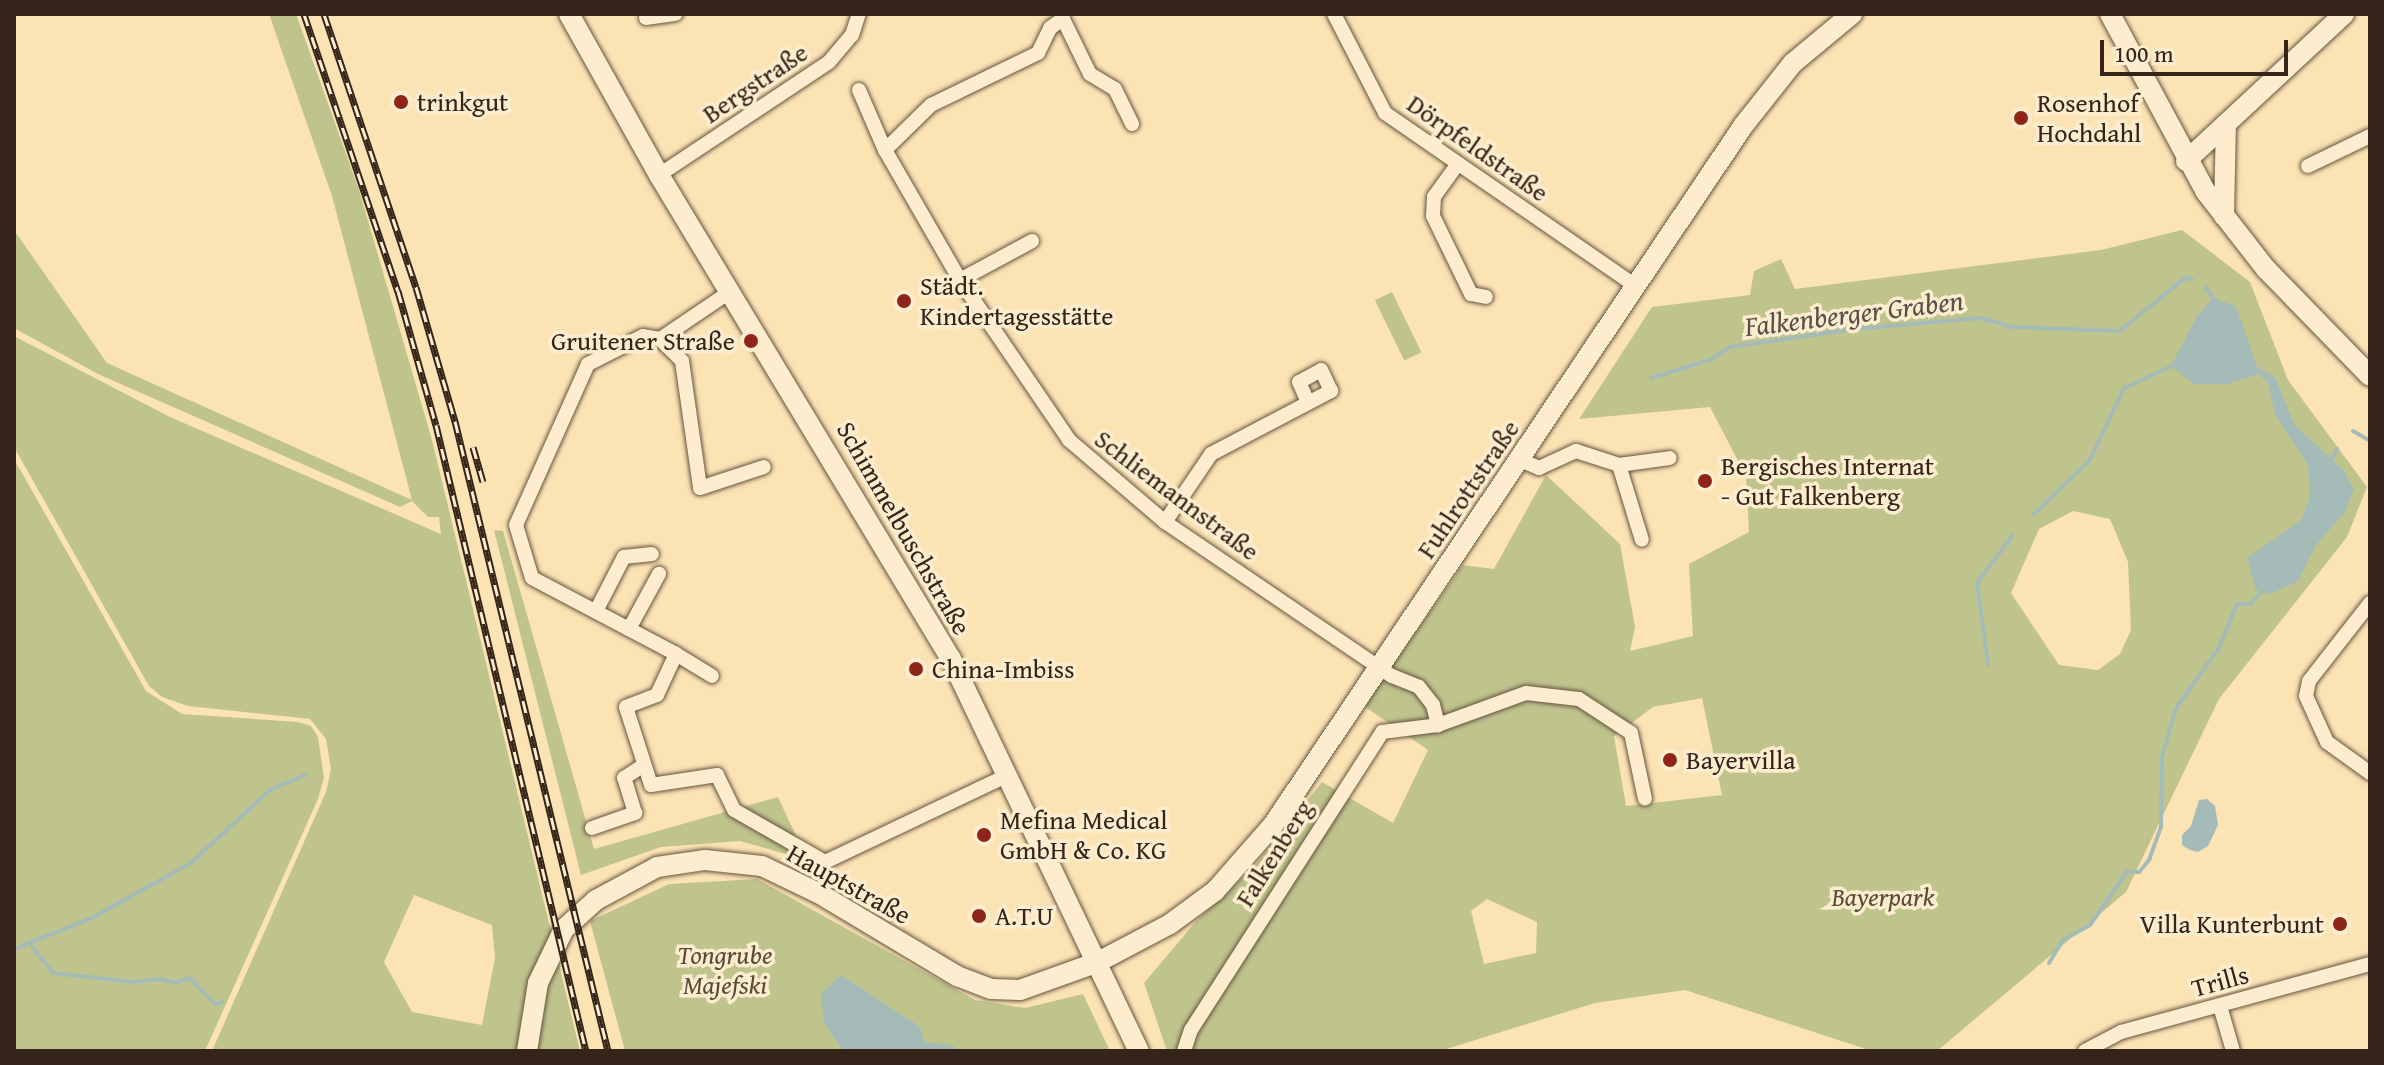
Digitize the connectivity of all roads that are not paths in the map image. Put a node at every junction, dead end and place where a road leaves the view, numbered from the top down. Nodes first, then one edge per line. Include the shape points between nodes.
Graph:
1 (569, 14) edge
2 (676, 14) edge
3 (859, 14) edge
4 (1334, 14) edge
5 (1852, 14) edge
6 (2110, 14) edge
7 (2344, 14) edge
8 (646, 18) dead end
9 (1054, 18) edge
10 (1828, 20) edge
11 (859, 90) dead end
12 (1132, 124) dead end
13 (2226, 124) junction
14 (2370, 136) edge
15 (2173, 138) junction
16 (885, 150) junction
17 (2186, 161) junction
18 (1457, 165) junction
19 (2308, 166) dead end
20 (659, 175) junction
21 (2224, 216) junction
22 (1032, 241) dead end
23 (960, 280) junction
24 (1636, 286) junction
25 (731, 291) junction
26 (1486, 297) dead end
27 (660, 339) junction
28 (2368, 368) edge
29 (1308, 402) dead end
30 (1670, 458) dead end
31 (1518, 459) junction
32 (1619, 465) junction
33 (764, 467) dead end
34 (1165, 522) junction
35 (1642, 540) dead end
36 (652, 554) dead end
37 (659, 574) dead end
38 (596, 611) junction
39 (2368, 611) edge
40 (629, 629) junction
41 (676, 654) junction
42 (1379, 668) junction
43 (712, 676) dead end
44 (1438, 725) junction
45 (644, 765) junction
46 (2370, 773) edge
47 (1008, 775) junction
48 (1645, 799) dead end
49 (592, 828) dead end
50 (1098, 962) junction
51 (2370, 964) edge
52 (2220, 1006) junction
53 (527, 1051) edge
54 (1139, 1051) edge
55 (1184, 1051) edge
56 (2085, 1051) edge
57 (2233, 1051) edge

1 - 20 street
2 - 8 street
3 - 20 street, Bergstraße via 852,35 829,62
4 - 18 street, Dörpfeldstraße via 1385,113
5 - 10 street, Fuhlrottstraße
6 - 15 street
7 - 13 street
9 - 12 street via 1063,19 1090,74 1115,89
9 - 16 street via 1038,53 931,105
10 - 24 street, Fuhlrottstraße via 1759,105
11 - 16 street, Schliemannstraße
13 - 15 street via 2199,137
13 - 17 street
13 - 21 street
14 - 19 street
15 - 17 street
16 - 23 street, Schliemannstraße
17 - 21 street
18 - 24 street, Dörpfeldstraße
18 - 26 street via 1434,197 1433,216 1471,294
20 - 25 street, Schimmelbuschstraße
21 - 28 street via 2266,269
22 - 23 street
23 - 34 street, Schliemannstraße via 1069,440
24 - 31 street, Fuhlrottstraße
25 - 27 street
25 - 47 street, Schimmelbuschstraße via 936,632
27 - 33 street via 682,361 700,488
27 - 38 street via 643,336 588,364 516,525 532,578
29 - 34 street via 1211,454
30 - 32 street
31 - 32 street via 1539,468 1576,451
31 - 42 street, Fuhlrottstraße
32 - 35 street
34 - 42 street, Schliemannstraße
36 - 38 street via 624,557
37 - 40 street
38 - 40 street
39 - 46 street via 2309,681 2306,696 2327,742
40 - 41 street
41 - 43 street
41 - 45 street via 657,695 626,707
42 - 44 street via 1419,687 1433,705
42 - 50 street, Fuhlrottstraße via 1273,825 1215,891 1170,924
44 - 48 street, Falkenberg via 1526,693 1579,699 1631,733
44 - 55 street, Falkenberg via 1382,732 1191,1030
45 - 47 street via 651,785 717,775 734,810 825,862
45 - 49 street via 624,778 635,813
47 - 50 street, Schimmelbuschstraße
50 - 53 street, Hauptstraße via 1037,987 991,989 957,976 777,872 746,861 681,863 624,882 564,929 538,983
50 - 54 street, Schimmelbuschstraße
51 - 52 street, Trills
52 - 56 street, Trills via 2121,1032
52 - 57 street

